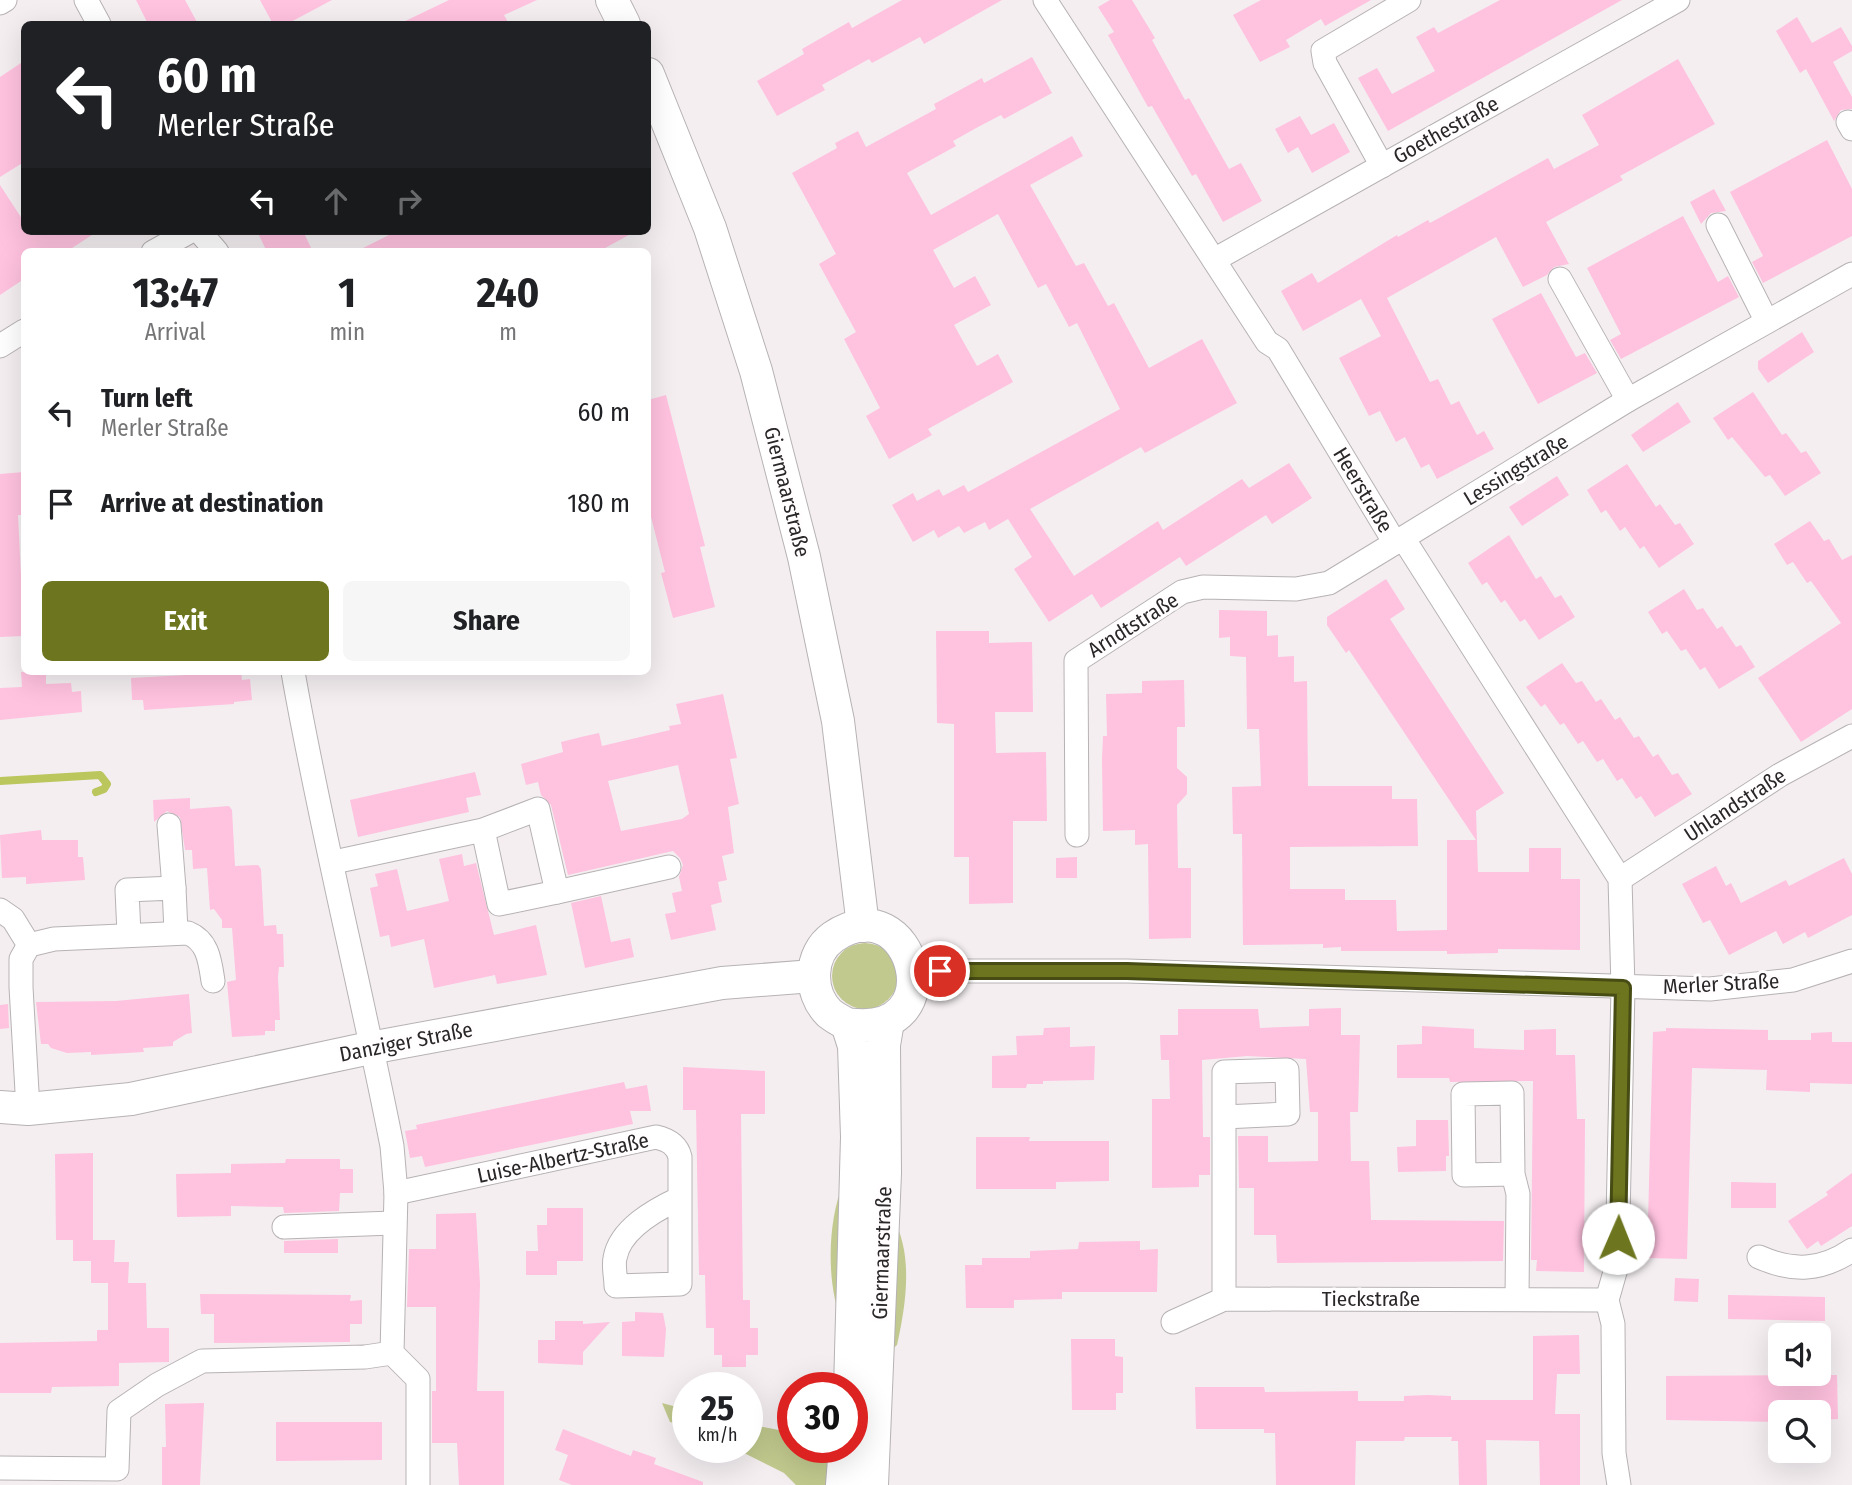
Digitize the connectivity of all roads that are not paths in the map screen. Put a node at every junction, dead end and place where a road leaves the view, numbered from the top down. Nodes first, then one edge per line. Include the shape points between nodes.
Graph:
1 (5, 0) edge
2 (86, 0) edge
3 (612, 0) edge
4 (1045, 0) edge
5 (1409, 0) edge
6 (1678, 0) edge
7 (0, 3) edge
8 (97, 21) edge
9 (622, 21) edge
10 (651, 82) edge
11 (1382, 166) junction
12 (1718, 225) dead end
13 (184, 235) edge
14 (160, 248) edge
15 (1214, 260) junction
16 (1852, 274) edge
17 (1560, 279) dead end
18 (1766, 320) junction
19 (21, 333) edge
20 (0, 346) edge
21 (1628, 400) junction
22 (1399, 540) junction
23 (294, 675) edge
24 (1852, 736) edge
25 (169, 825) dead end
26 (483, 830) junction
27 (1077, 835) dead end
28 (334, 862) junction
29 (669, 867) dead end
30 (1620, 879) junction
31 (174, 888) junction
32 (557, 892) junction
33 (0, 910) edge
34 (863, 926) junction
35 (176, 932) junction
36 (129, 934) junction
37 (29, 945) junction
38 (1852, 961) edge
39 (914, 971) junction
40 (813, 976) junction
41 (213, 981) dead end
42 (1623, 988) junction
43 (888, 1021) junction
44 (847, 1024) junction
45 (370, 1048) junction
46 (14, 1108) edge
47 (1224, 1117) dead end
48 (1513, 1174) dead end
49 (396, 1193) junction
50 (678, 1199) dead end
51 (393, 1223) junction
52 (284, 1227) dead end
53 (1852, 1250) edge
54 (1759, 1256) dead end
55 (1223, 1299) junction
56 (1517, 1299) junction
57 (1607, 1300) junction
58 (1173, 1322) dead end
59 (392, 1353) junction
60 (851, 1372) edge
61 (844, 1463) edge
62 (0, 1468) edge
63 (117, 1477) edge
64 (418, 1485) edge
65 (842, 1485) edge
66 (873, 1485) edge
67 (1619, 1485) edge

1 - 7 street
2 - 8 street
3 - 9 main road
4 - 15 street, Heerstraße
5 - 11 street via 1322,51
6 - 11 street, Goethestraße
10 - 34 main road, Giermaarstraße via 714,241 756,371 804,557 838,721
11 - 15 street, Goethestraße
12 - 18 street
13 - 14 street
15 - 22 street, Heerstraße via 1268,342 1278,349
16 - 18 street, Lessingstraße
17 - 21 street
18 - 21 street, Lessingstraße
19 - 20 street
21 - 22 street, Lessingstraße
22 - 27 street, Arndtstraße via 1329,583 1296,589 1203,587 1182,592 1076,661
22 - 30 street, Heerstraße
23 - 28 street
24 - 30 street, Uhlandstraße via 1780,775
25 - 31 street
26 - 28 street
26 - 32 street via 499,904
26 - 32 street via 538,809
28 - 45 street
29 - 32 street
30 - 42 street
31 - 35 street
31 - 36 street via 127,890
33 - 37 street via 13,919
34 - 39 main road via 898,938
34 - 40 main road via 844,930 828,941 817,957
35 - 36 street
35 - 41 street via 197,937 209,954
36 - 37 street
37 - 46 street via 22,959
38 - 42 street, Merler Straße via 1793,980 1710,989
39 - 42 street, Merler Straße via 1127,971
39 - 43 main road via 913,991 903,1009
40 - 44 main road via 817,996 829,1013
40 - 45 main road, Danziger Straße via 722,983
42 - 57 street via 1617,1265
43 - 44 main road via 868,1027
43 - 66 main road, Giermaarstraße
44 - 60 main road, Giermaarstraße via 854,1046 858,1137
45 - 46 main road, Danziger Straße via 131,1098
45 - 49 street via 392,1146
47 - 55 street
48 - 56 street via 1518,1194
49 - 50 street, Luise-Albertz-Straße via 656,1138 678,1150
49 - 51 street
51 - 52 street
51 - 59 street
53 - 54 street via 1816,1268 1782,1267
55 - 56 street, Tieckstraße
55 - 58 street, Tieckstraße
56 - 57 street, Tieckstraße
57 - 67 street via 1613,1324 1614,1453
59 - 63 street via 202,1361 119,1411
59 - 64 street via 418,1379
61 - 65 main road
62 - 63 street

